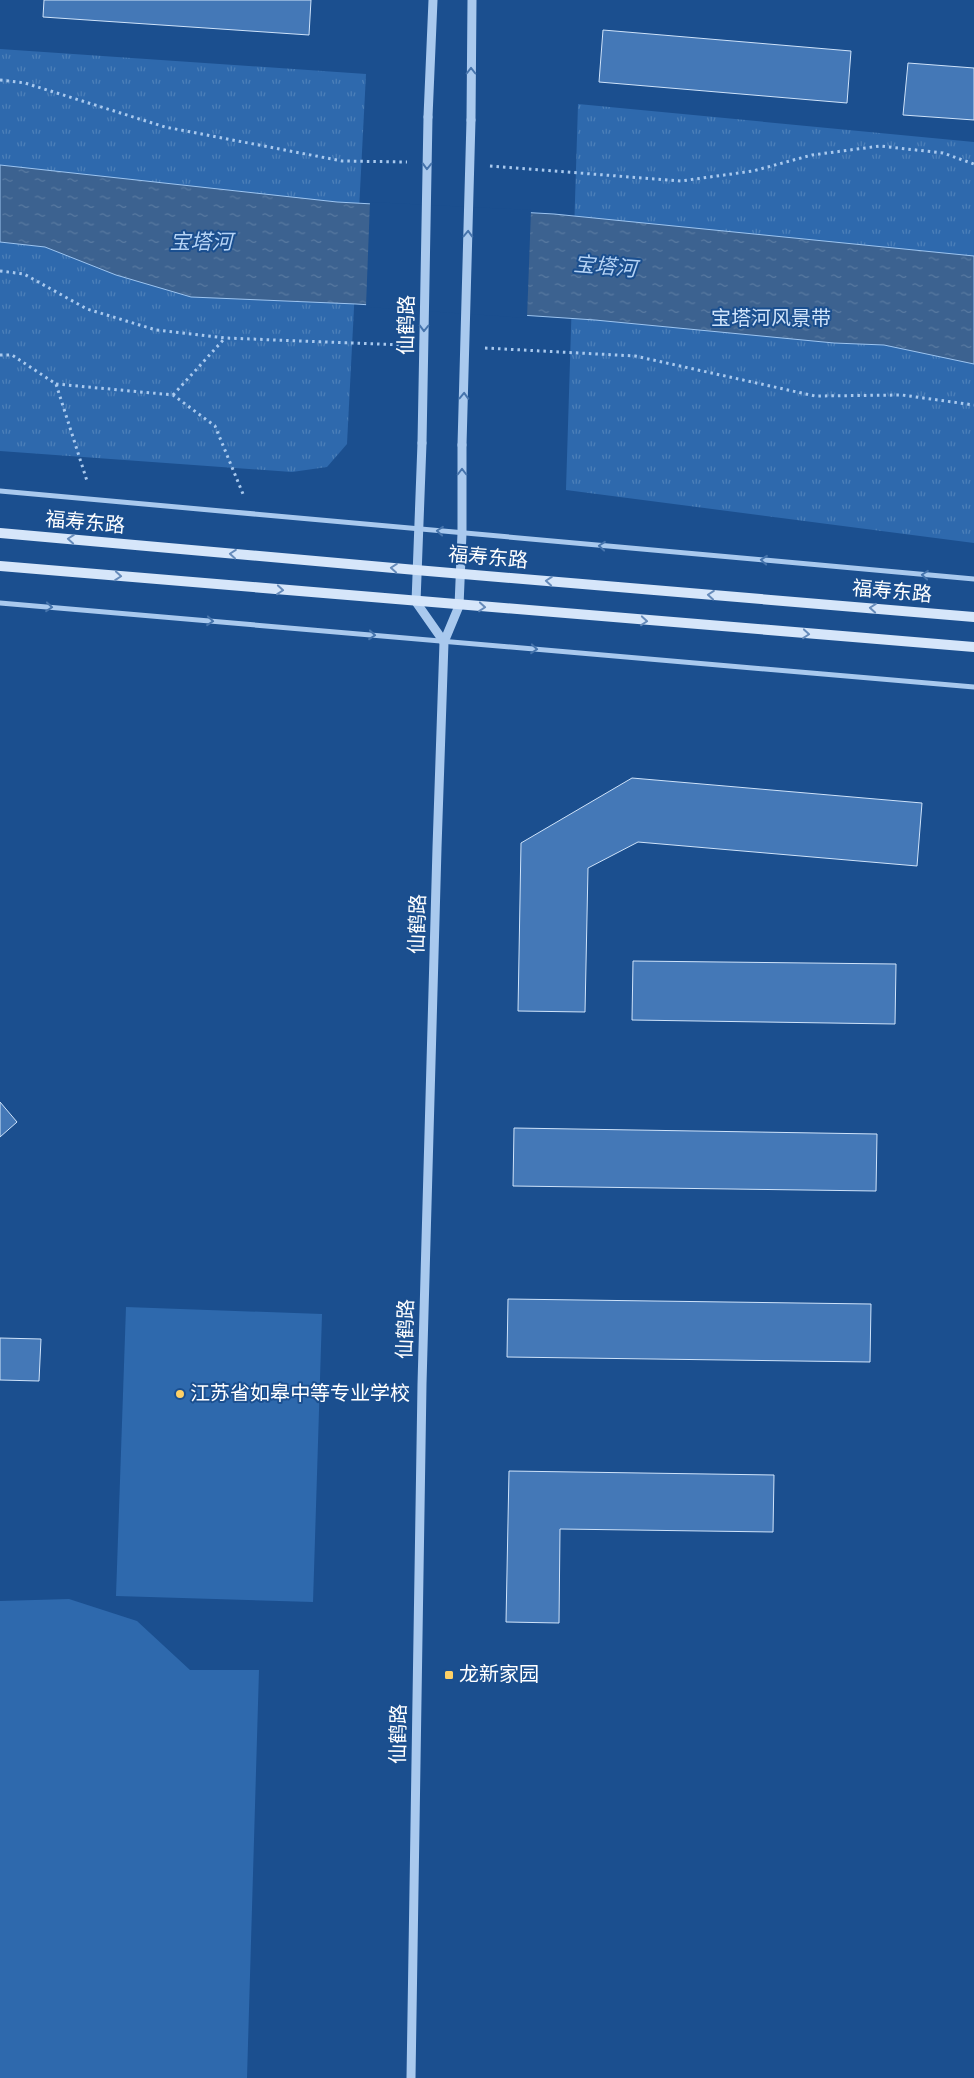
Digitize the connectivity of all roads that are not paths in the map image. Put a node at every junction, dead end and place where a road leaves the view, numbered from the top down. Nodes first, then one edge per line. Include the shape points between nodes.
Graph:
1 (433, 0) edge
2 (472, 0) edge
3 (0, 491) edge
4 (418, 530) junction
5 (0, 533) edge
6 (462, 533) junction
7 (0, 566) edge
8 (416, 570) junction
9 (460, 573) junction
10 (974, 579) edge
11 (416, 602) junction
12 (0, 603) edge
13 (459, 606) junction
14 (974, 617) edge
15 (444, 642) junction
16 (974, 648) edge
17 (974, 687) edge
18 (411, 2078) edge

1 -> 4 street, 仙鹤路, bridge
6 -> 2 street, 仙鹤路, bridge
3 - 4 street
6 -> 4 street
4 - 8 street, 仙鹤路
8 -> 5 main road, 福寿东路
6 - 9 street, 仙鹤路
10 -> 6 street
7 -> 11 main road
8 - 9 main road, 福寿东路
8 - 11 street, 仙鹤路
9 - 13 street, 仙鹤路
14 -> 9 main road, 福寿东路
11 - 13 main road
11 - 15 street
12 -> 15 street
13 - 15 street, 仙鹤路
13 -> 16 main road
15 -> 17 street
15 - 18 street, 仙鹤路 via 422,1384

